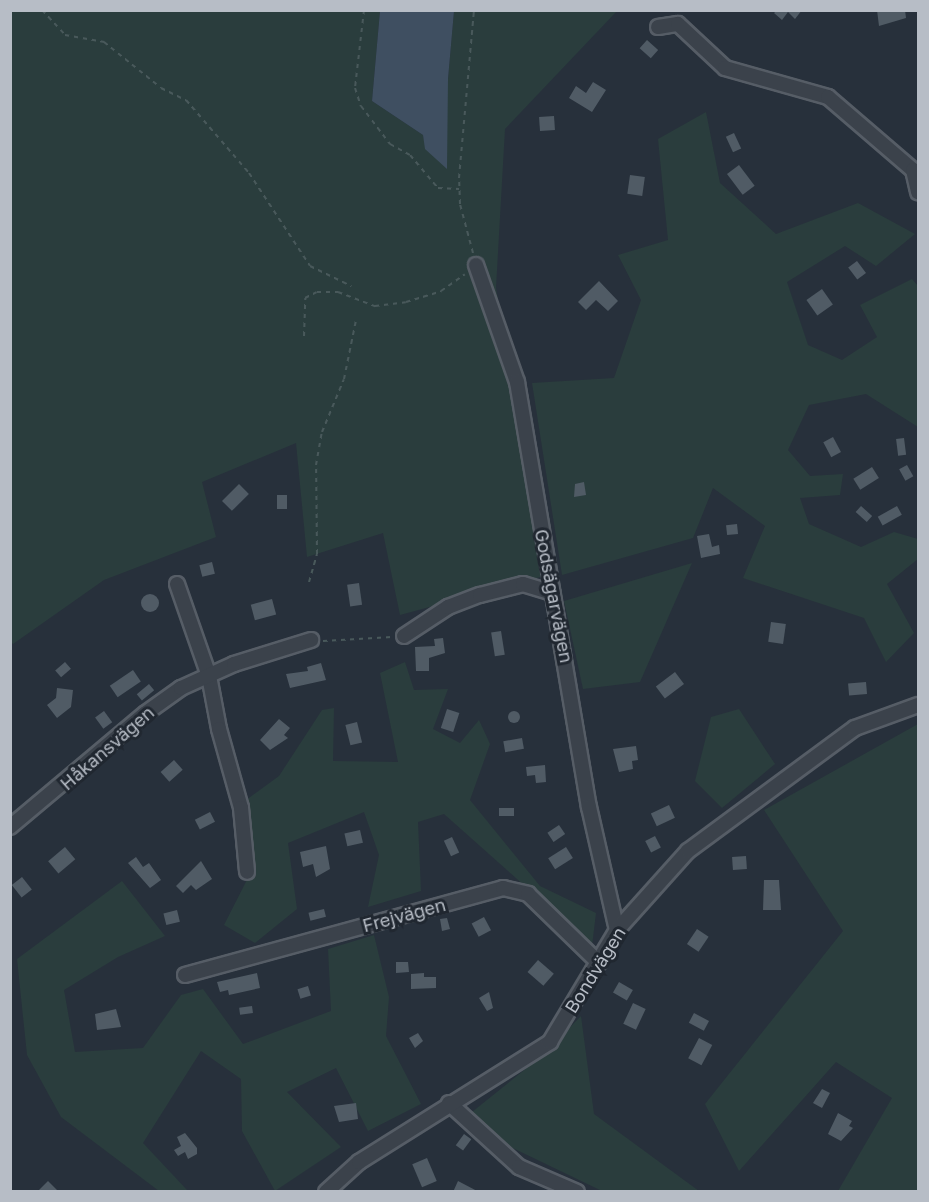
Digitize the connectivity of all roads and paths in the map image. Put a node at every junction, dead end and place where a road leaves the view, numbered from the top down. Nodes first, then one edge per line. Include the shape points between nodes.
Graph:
1 (42, 10) edge
2 (364, 10) edge
3 (474, 10) edge
4 (658, 27) dead end
5 (459, 189) junction
6 (918, 192) edge
7 (476, 265) junction
8 (351, 286) dead end
9 (356, 320) dead end
10 (304, 336) dead end
11 (309, 582) dead end
12 (177, 584) dead end
13 (553, 592) junction
14 (404, 636) joint
15 (311, 640) joint
16 (209, 676) junction
17 (918, 705) edge
18 (10, 827) edge
19 (247, 872) dead end
20 (617, 930) junction
21 (599, 963) junction
22 (184, 975) dead end
23 (449, 1103) junction
24 (326, 1191) edge
25 (577, 1191) edge

1 - 8 path via 65,35 104,42 161,88 186,100 249,173 310,266
2 - 5 path via 355,88 361,106 390,144 410,155 438,188
3 - 5 path
4 - 6 street via 678,24 724,68 828,97 913,170
5 - 7 path
7 - 10 path via 441,291 406,302 375,306 338,292 317,292 305,298
7 - 13 street, Godsägarvägen via 517,382
9 - 11 path via 344,379 322,432 316,465 317,554
12 - 16 street
13 - 14 street via 523,584 480,595 448,607
13 - 20 street, Godsägarvägen via 589,807
14 - 15 path via 342,642
15 - 16 street, Håkansvägen
16 - 18 street, Håkansvägen via 181,688 146,713
16 - 19 street via 219,729 242,808
17 - 20 street, Bondvägen via 855,728 688,851
20 - 21 street, Bondvägen
21 - 22 street, Frejvägen via 528,894 503,888
21 - 23 street, Bondvägen via 550,1042
23 - 24 street, Bondvägen via 359,1162
23 - 25 street via 519,1167

